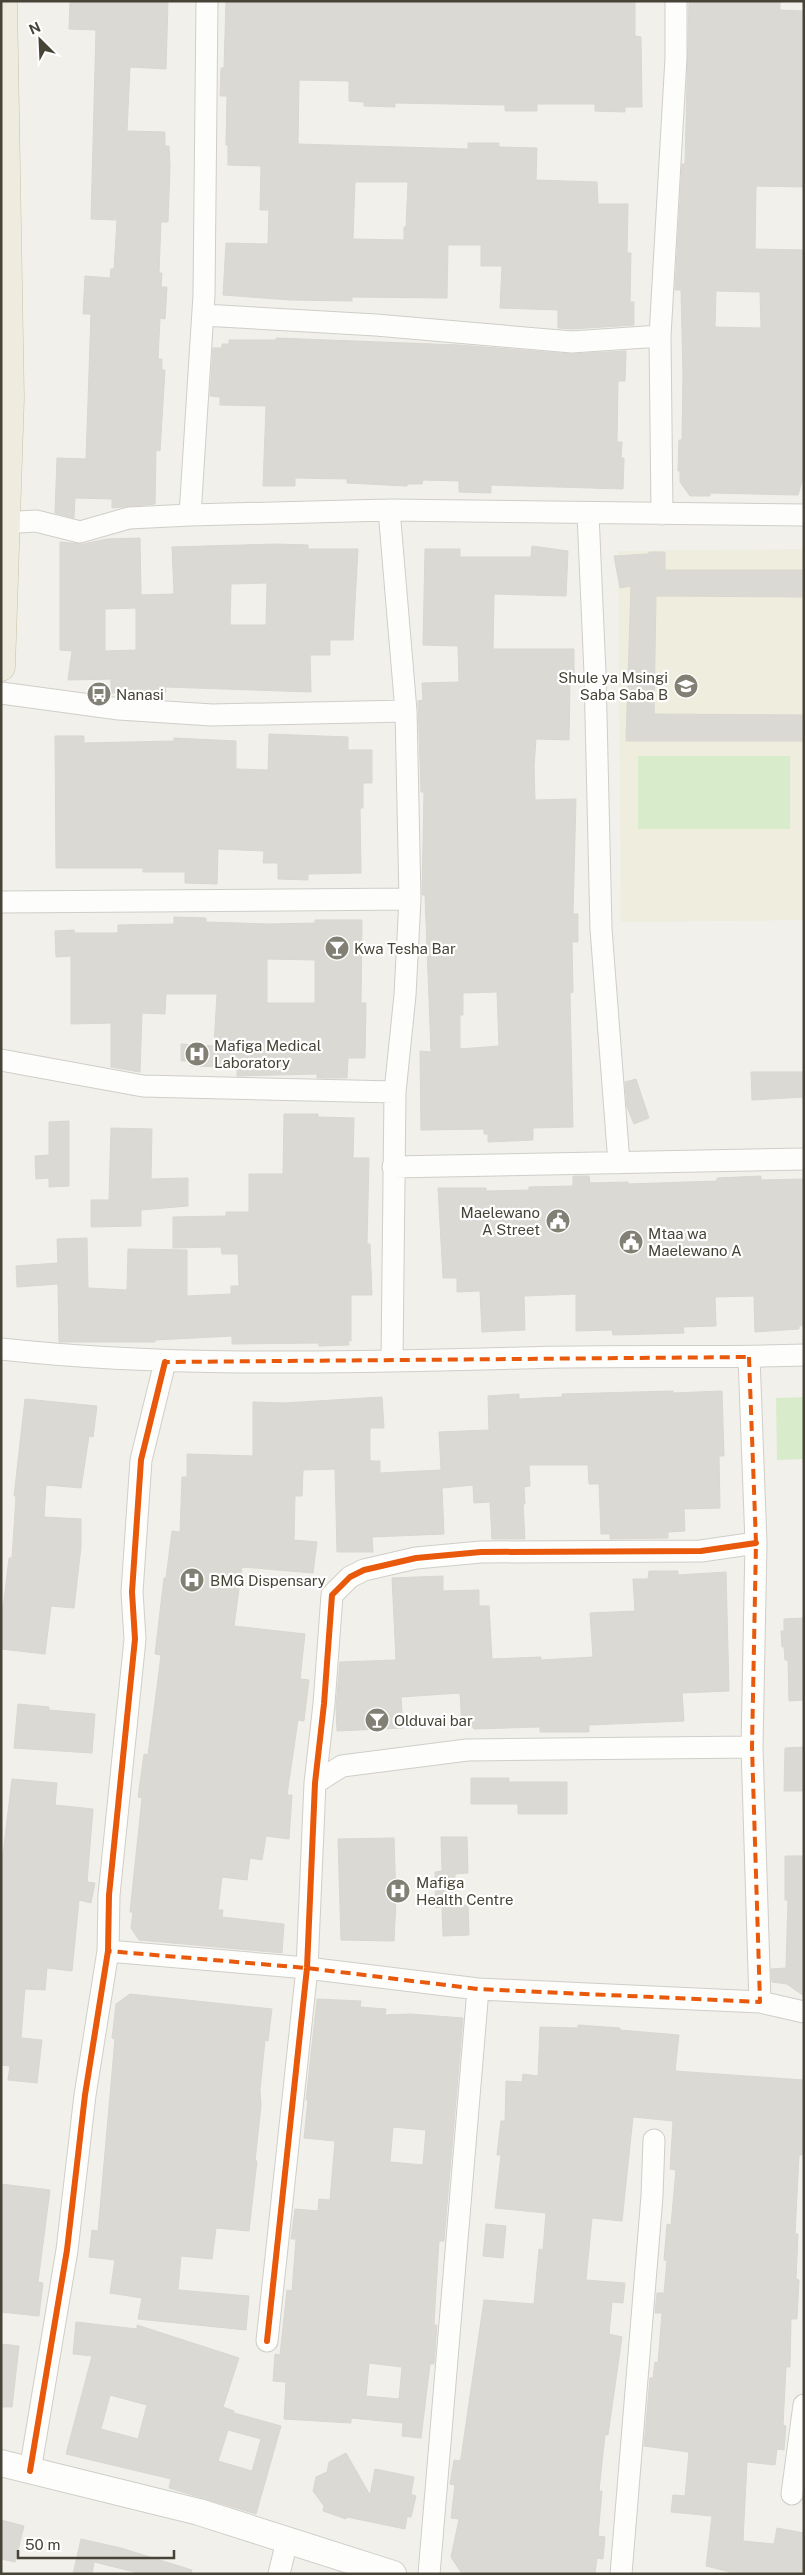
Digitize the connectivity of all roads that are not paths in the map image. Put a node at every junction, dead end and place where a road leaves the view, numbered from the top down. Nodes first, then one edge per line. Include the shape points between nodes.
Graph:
1 (3, 1) edge
2 (207, 1) edge
3 (676, 1) edge
4 (5, 294) edge
5 (203, 315) junction
6 (660, 336) junction
7 (389, 510) junction
8 (588, 514) junction
9 (662, 514) junction
10 (804, 514) edge
11 (190, 515) junction
12 (3, 523) edge
13 (1, 668) edge
14 (1, 693) edge
15 (406, 711) junction
16 (410, 899) junction
17 (1, 902) edge
18 (1, 1060) edge
19 (394, 1092) junction
20 (804, 1160) edge
21 (619, 1163) junction
22 (393, 1167) junction
23 (1, 1349) edge
24 (804, 1355) edge
25 (749, 1357) junction
26 (392, 1361) junction
27 (165, 1362) junction
28 (756, 1543) junction
29 (752, 1746) junction
30 (315, 1784) junction
31 (108, 1951) junction
32 (307, 1968) junction
33 (478, 1989) junction
34 (760, 2002) junction
35 (804, 2012) edge
36 (654, 2140) dead end
37 (267, 2341) dead end
38 (804, 2405) edge
39 (1, 2463) edge
40 (30, 2471) junction
41 (792, 2494) dead end
42 (287, 2541) junction
43 (278, 2574) edge
44 (393, 2574) edge
45 (430, 2574) edge
46 (621, 2574) edge

1 - 4 highway
2 - 5 street
3 - 6 street via 676,58
4 - 12 highway via 10,398
5 - 6 street via 376,325 572,342
5 - 11 street
6 - 9 street
7 - 8 street
7 - 11 street
7 - 15 street
8 - 9 street
8 - 21 street via 601,929
9 - 10 street
11 - 12 street via 129,518 80,532 36,521
12 - 13 highway
14 - 15 street via 119,709 212,715
15 - 16 street
16 - 17 street
16 - 19 street via 405,995
18 - 19 street via 143,1086
19 - 22 street
20 - 21 street
21 - 22 street
22 - 26 street
23 - 27 street
24 - 25 street
25 - 26 street via 607,1356
25 - 28 street
26 - 27 street
27 - 31 street via 141,1460 132,1592 135,1639 109,1896
28 - 29 street
28 - 30 street via 701,1551 481,1552 416,1558 364,1570 350,1577 332,1595
29 - 30 street via 467,1750 342,1766
29 - 34 street
30 - 32 street
31 - 32 street
31 - 40 street via 85,2095 67,2250
32 - 33 street
32 - 37 street
33 - 34 street
33 - 45 street
34 - 35 street
36 - 46 street
38 - 41 street
39 - 40 street
40 - 42 street via 199,2512
42 - 43 street
42 - 44 street

